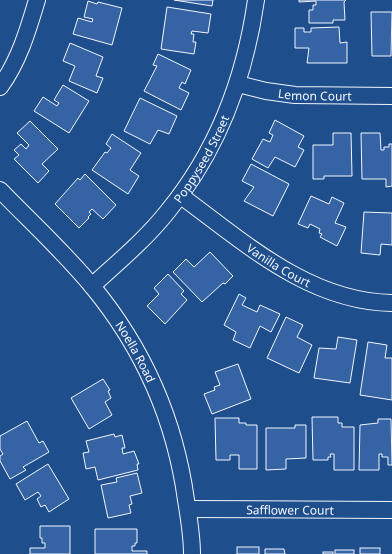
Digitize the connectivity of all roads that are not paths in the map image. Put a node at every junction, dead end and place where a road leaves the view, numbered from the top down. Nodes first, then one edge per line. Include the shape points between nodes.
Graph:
1 (37, 0) edge
2 (256, 0) edge
3 (238, 84) junction
4 (0, 87) edge
5 (392, 96) edge
6 (0, 190) edge
7 (181, 196) junction
8 (92, 286) junction
9 (392, 303) edge
10 (188, 509) junction
11 (392, 510) edge
12 (192, 554) edge

1 - 4 street via 22,45
2 - 3 street, Poppyseed Street
3 - 5 street, Lemon Court via 295,95
3 - 7 street, Poppyseed Street via 223,123
6 - 8 street, Noella Road
7 - 8 street, Poppyseed Street via 140,243
7 - 9 street, Vanilla Court via 288,273 319,287 355,298
8 - 10 street, Noella Road via 122,324 160,396 182,469
10 - 11 street, Safflower Court
10 - 12 street, Noella Road

